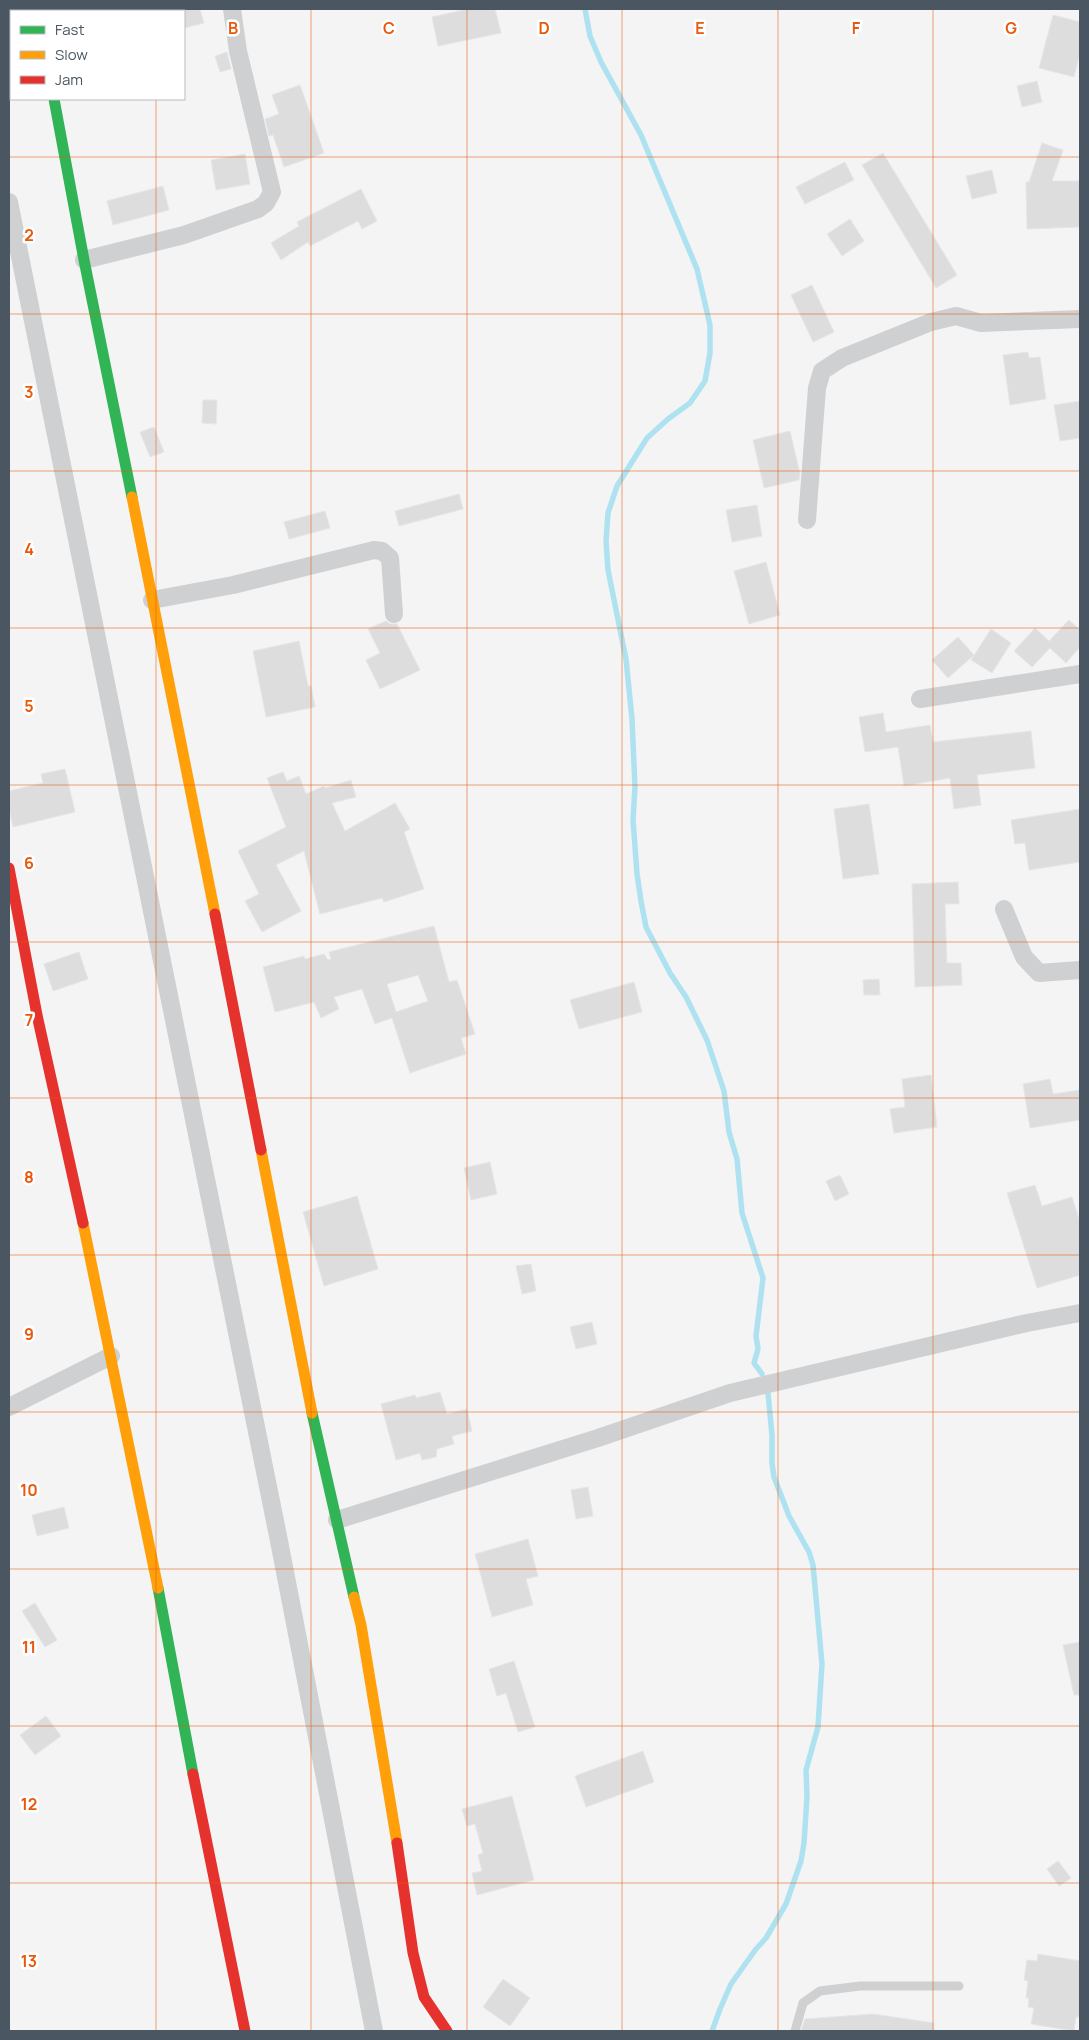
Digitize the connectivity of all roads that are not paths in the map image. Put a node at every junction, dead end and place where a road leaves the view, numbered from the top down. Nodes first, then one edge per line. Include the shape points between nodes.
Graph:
1 (232, 9) edge
2 (54, 100) edge
3 (9, 202) edge
4 (84, 260) junction
5 (1080, 319) edge
6 (807, 520) dead end
7 (152, 600) junction
8 (394, 614) dead end
9 (1080, 674) edge
10 (920, 699) dead end
11 (9, 868) edge
12 (1004, 909) dead end
13 (1080, 970) edge
14 (1080, 1313) edge
15 (111, 1356) junction
16 (9, 1407) edge
17 (337, 1520) junction
18 (959, 1986) dead end
19 (245, 2031) edge
20 (374, 2031) edge
21 (448, 2031) edge
22 (796, 2031) edge

1 - 4 street via 238,50 272,192 266,203 258,209 184,235
2 - 4 street
3 - 20 street via 283,1560
4 - 7 street
5 - 6 street via 981,323 956,316 931,322 842,358 822,371 817,388
7 - 8 street via 233,585 374,550 390,558
7 - 17 street via 309,1401
9 - 10 street
11 - 15 street via 37,1015
12 - 13 street via 1024,957 1039,973
14 - 17 street via 730,1394
15 - 16 street
15 - 19 street
17 - 21 street via 361,1625 413,1953 424,1997
18 - 22 lane via 860,1986 820,1991 803,2003

